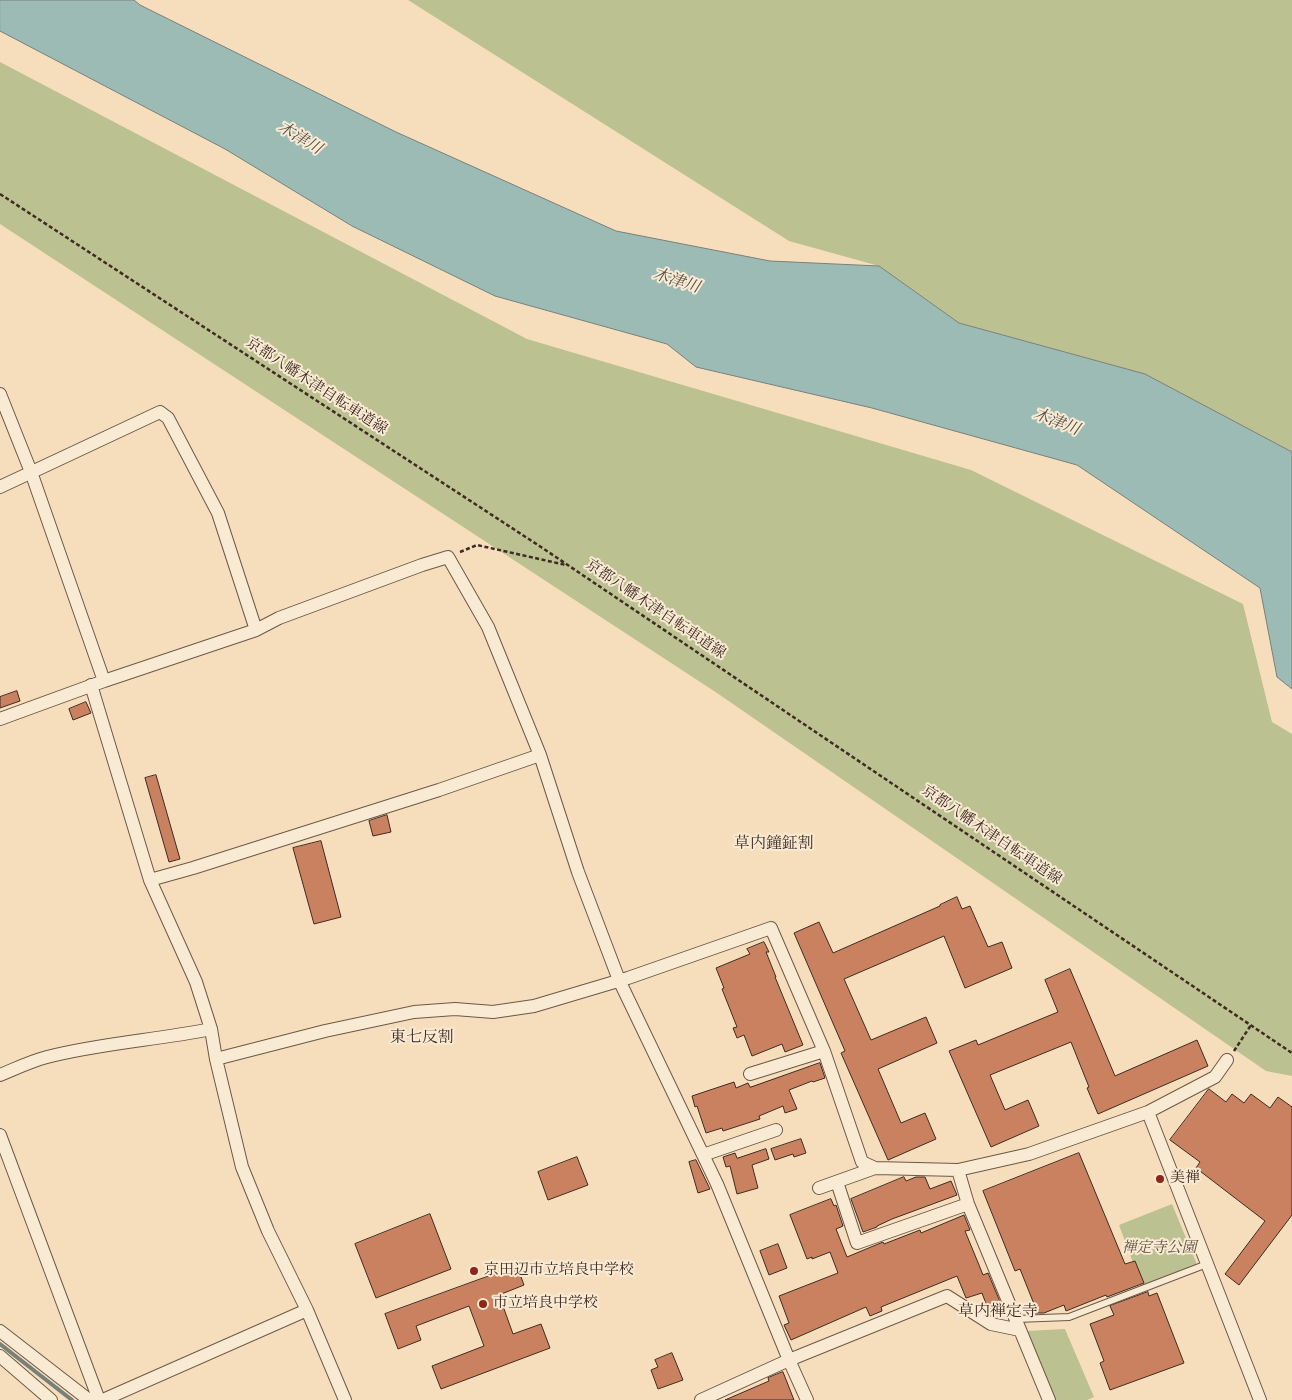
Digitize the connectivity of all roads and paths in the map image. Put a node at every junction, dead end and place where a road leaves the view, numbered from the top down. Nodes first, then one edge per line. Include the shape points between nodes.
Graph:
1 (0, 194) edge
2 (0, 394) edge
3 (31, 472) junction
4 (0, 487) edge
5 (448, 558) junction
6 (567, 565) junction
7 (256, 630) junction
8 (98, 683) junction
9 (0, 720) edge
10 (540, 754) junction
11 (150, 880) junction
12 (619, 980) junction
13 (1251, 1025) junction
14 (211, 1029) junction
15 (824, 1051) junction
16 (1292, 1053) edge
17 (216, 1059) junction
18 (1227, 1060) joint
19 (750, 1074) dead end
20 (0, 1075) edge
21 (1148, 1112) junction
22 (776, 1130) dead end
23 (0, 1135) edge
24 (703, 1155) junction
25 (875, 1168) junction
26 (958, 1170) junction
27 (837, 1182) junction
28 (819, 1188) dead end
29 (968, 1204) junction
30 (1207, 1264) junction
31 (307, 1310) junction
32 (1018, 1325) junction
33 (0, 1331) edge
34 (0, 1356) edge
35 (789, 1360) junction
36 (52, 1400) edge
37 (89, 1400) edge
38 (99, 1400) edge
39 (103, 1400) edge
40 (345, 1400) edge
41 (701, 1400) edge
42 (807, 1400) edge
43 (1049, 1400) edge
44 (1260, 1400) edge

1 - 6 path, 京都八幡木津自転車道線
2 - 3 street
3 - 4 street
3 - 7 street via 160,412 168,418 218,514
3 - 8 street
5 - 6 path via 477,545
5 - 7 street via 279,618
5 - 10 street via 488,627
6 - 13 path, 京都八幡木津自転車道線
7 - 8 street
8 - 9 street
8 - 11 street
10 - 11 street via 439,790
10 - 12 street via 578,872
11 - 14 street via 196,982
12 - 15 street via 771,928
12 - 17 street via 534,1006 492,1012 455,1009 414,1012 324,1030
12 - 24 street
13 - 16 path, 京都八幡木津自転車道線
13 - 18 path
14 - 17 street
14 - 20 street via 92,1046 44,1057
15 - 19 street
15 - 25 street via 862,1162
17 - 31 street via 242,1167 268,1231
18 - 21 street via 1215,1077
21 - 26 street via 1029,1154
21 - 30 street
22 - 24 street
23 - 38 street
24 - 35 street
25 - 26 street
25 - 27 street
26 - 29 street
27 - 28 street
27 - 29 street via 857,1243
29 - 32 street
30 - 32 lane via 1069,1317
30 - 44 street
31 - 39 street
31 - 40 street
32 - 35 street via 991,1324 947,1296
32 - 43 street
33 - 37 street
34 - 36 street
35 - 41 street
35 - 42 street

